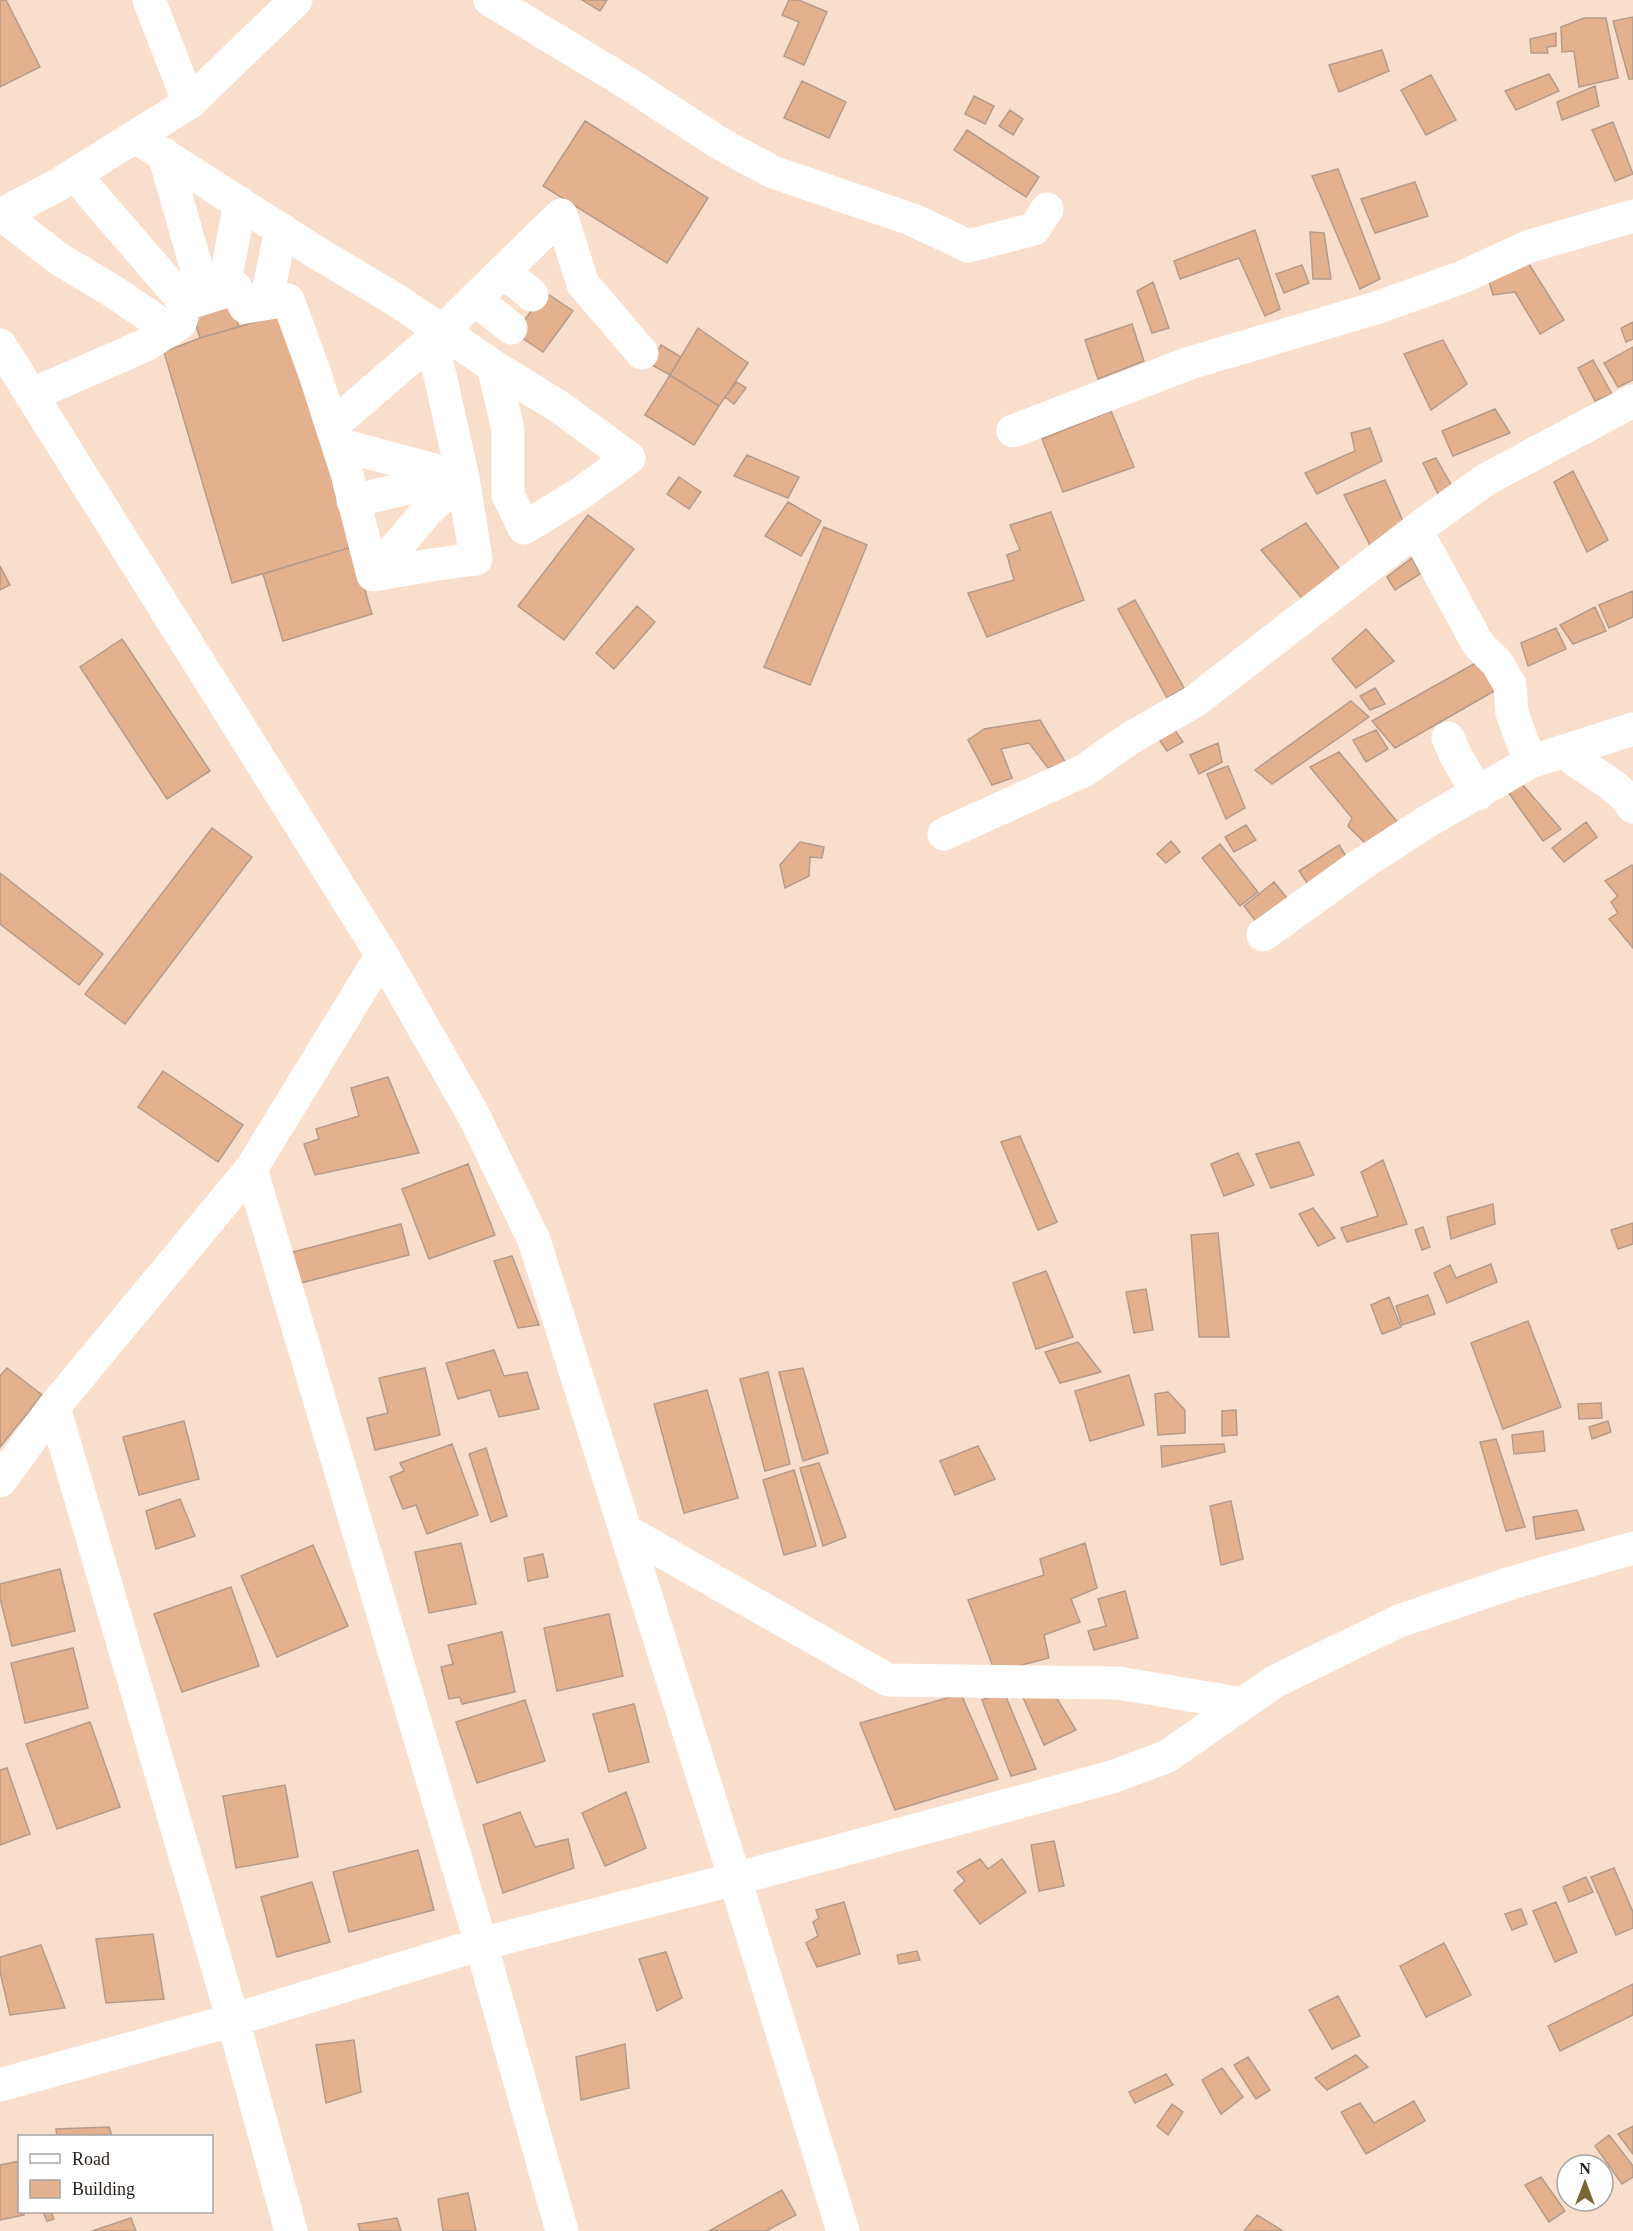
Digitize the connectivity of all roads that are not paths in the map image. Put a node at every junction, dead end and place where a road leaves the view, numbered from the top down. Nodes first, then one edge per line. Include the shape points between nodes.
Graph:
1 (149, 0) edge
2 (296, 0) edge
3 (490, 0) edge
4 (189, 103) junction
5 (136, 136) junction
6 (164, 154) junction
7 (75, 175) junction
8 (240, 203) junction
9 (1047, 209) dead end
10 (1, 215) edge
11 (1633, 216) edge
12 (281, 229) junction
13 (503, 271) junction
14 (532, 295) dead end
15 (475, 299) junction
16 (266, 303) junction
17 (196, 306) junction
18 (511, 328) dead end
19 (437, 336) junction
20 (0, 345) edge
21 (642, 353) dead end
22 (493, 366) junction
23 (31, 395) junction
24 (1633, 401) edge
25 (1013, 431) dead end
26 (335, 435) junction
27 (460, 477) junction
28 (353, 501) junction
29 (1416, 530) junction
30 (373, 575) junction
31 (1633, 729) edge
32 (1448, 738) dead end
33 (1565, 752) junction
34 (1530, 762) junction
35 (1478, 794) junction
36 (1633, 807) edge
37 (944, 834) dead end
38 (1263, 935) dead end
39 (382, 956) junction
40 (251, 1169) junction
41 (54, 1407) junction
42 (0, 1480) edge
43 (626, 1531) junction
44 (1633, 1548) edge
45 (1243, 1704) junction
46 (735, 1880) junction
47 (481, 1944) junction
48 (233, 2020) junction
49 (0, 2085) edge
50 (291, 2231) edge
51 (562, 2231) edge
52 (843, 2231) edge

1 - 4 street
2 - 4 street
3 - 9 street via 773,172 913,220 968,246 1034,229
4 - 5 street
5 - 6 street
5 - 7 street
6 - 8 street
6 - 17 street
7 - 10 street
7 - 17 street
8 - 12 street
8 - 17 street
10 - 17 street via 59,259 111,290
11 - 25 street via 1530,246 1460,278 1376,308 1190,363
12 - 16 street
12 - 19 street via 396,300
13 - 14 street
13 - 15 street
13 - 21 street via 561,215 583,284
15 - 18 street
15 - 19 street
16 - 17 street via 245,307 236,288
16 - 26 street via 288,300
17 - 23 street via 148,344
19 - 22 street
19 - 26 street
19 - 27 street
20 - 23 street
22 - 22 street via 561,408 629,458 581,494 524,528 508,495 508,429
23 - 39 street
24 - 29 street via 1485,480
26 - 27 street
26 - 28 street
27 - 28 street
27 - 30 street
27 - 30 street via 476,559
28 - 30 street
29 - 34 street via 1478,644 1497,663 1510,685 1512,712
29 - 37 street via 1195,701 1085,770
31 - 33 street
32 - 35 street
33 - 34 street
33 - 36 street via 1623,793
34 - 35 street
35 - 38 street via 1360,865
39 - 40 street
39 - 43 street via 474,1116 534,1240
40 - 41 street
40 - 47 street
41 - 42 street
41 - 48 street
43 - 45 street via 888,1680 1118,1683
43 - 46 street
44 - 45 street via 1399,1621 1274,1682
45 - 46 street via 1166,1756 1112,1777
46 - 47 street
46 - 52 street
47 - 48 street
47 - 51 street
48 - 49 street
48 - 50 street

